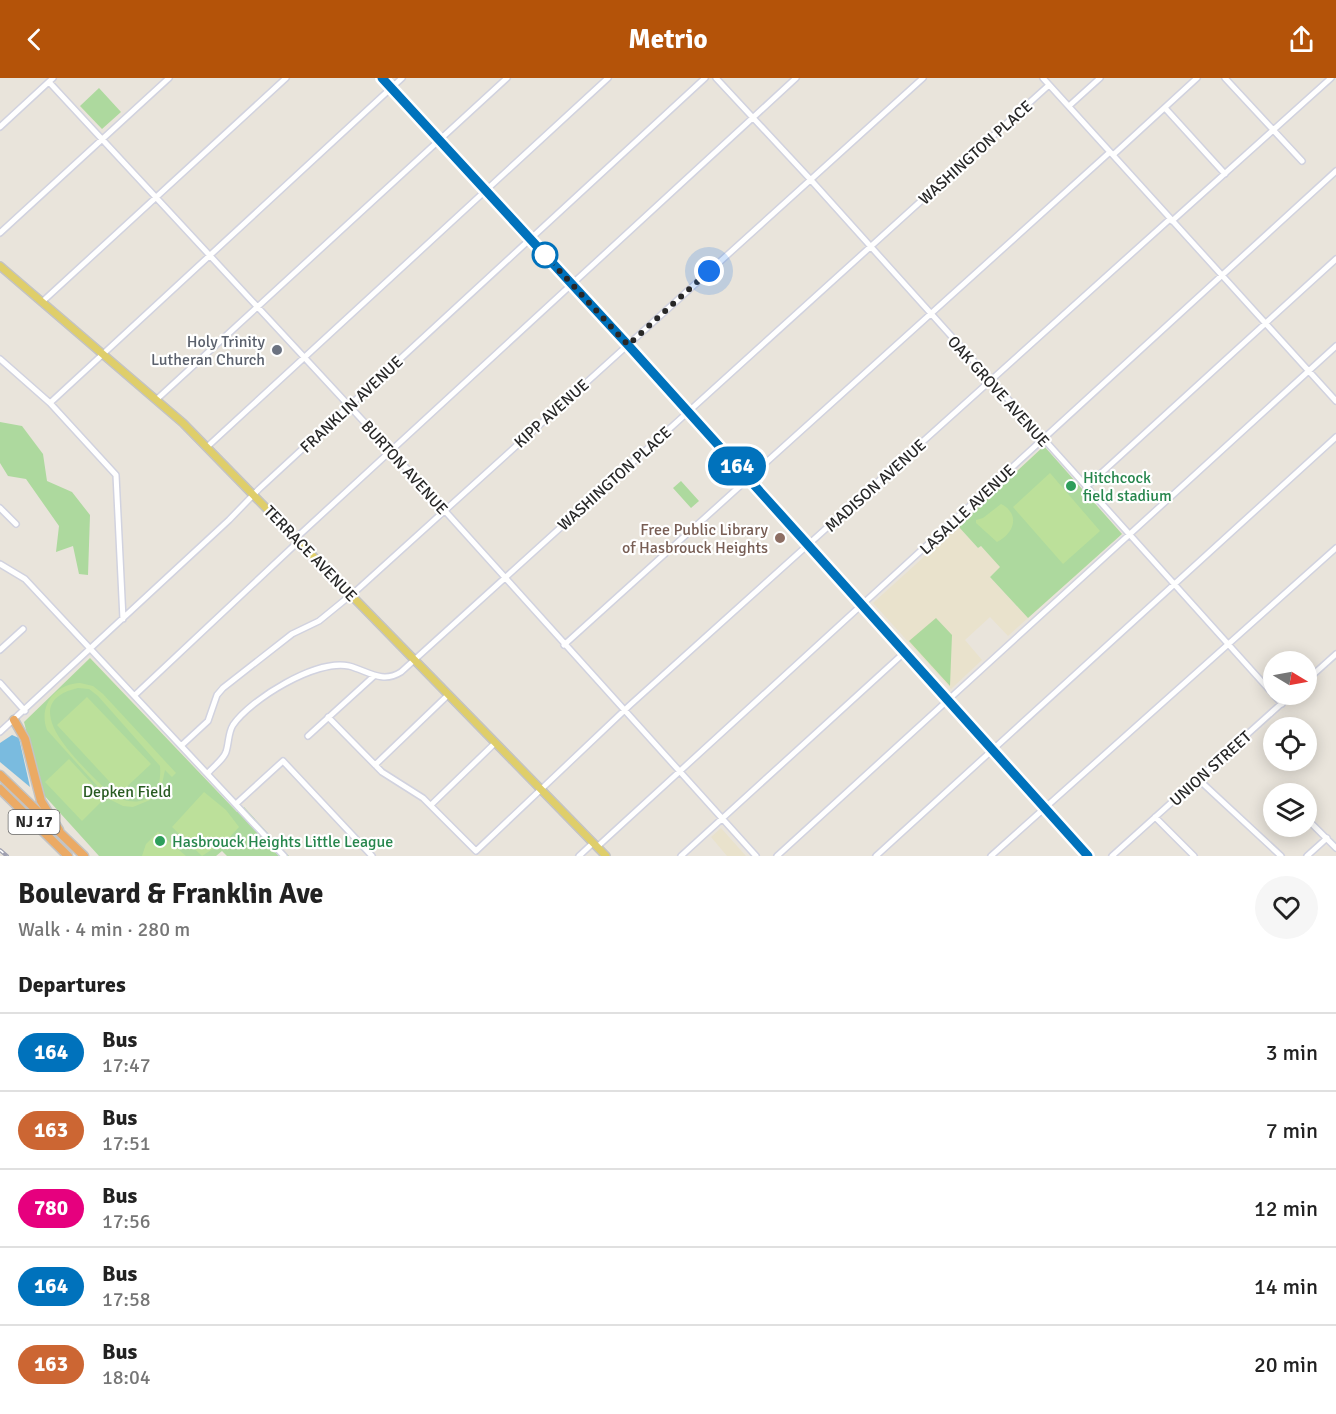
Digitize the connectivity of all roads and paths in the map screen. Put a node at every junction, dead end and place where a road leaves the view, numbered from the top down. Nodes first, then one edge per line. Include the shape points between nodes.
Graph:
1 (169, 78) edge
2 (286, 78) edge
3 (382, 78) edge
4 (402, 78) edge
5 (507, 78) edge
6 (608, 78) edge
7 (705, 78) edge
8 (716, 78) edge
9 (796, 78) edge
10 (923, 78) edge
11 (1043, 78) edge
12 (1100, 78) edge
13 (1197, 78) edge
14 (1225, 78) edge
15 (1331, 78) edge
16 (51, 80) edge
17 (1323, 81) edge
18 (1049, 85) junction
19 (392, 88) junction
20 (1069, 106) junction
21 (1165, 108) junction
22 (754, 118) junction
23 (0, 128) edge
24 (1274, 130) junction
25 (102, 140) junction
26 (439, 140) junction
27 (1111, 154) junction
28 (1302, 161) dead end
29 (1336, 171) edge
30 (1225, 174) junction
31 (810, 179) junction
32 (486, 190) junction
33 (157, 196) junction
34 (1171, 220) junction
35 (0, 233) edge
36 (530, 239) junction
37 (869, 247) junction
38 (210, 254) junction
39 (1336, 259) edge
40 (0, 266) edge
41 (1222, 276) junction
42 (572, 284) junction
43 (42, 302) junction
44 (258, 307) junction
45 (930, 314) junction
46 (1266, 323) junction
47 (628, 345) junction
48 (1336, 346) edge
49 (103, 354) junction
50 (304, 357) junction
51 (0, 359) edge
52 (1309, 371) junction
53 (991, 382) junction
54 (156, 400) junction
55 (1336, 401) edge
56 (50, 403) junction
57 (349, 406) junction
58 (688, 412) junction
59 (1336, 437) edge
60 (1043, 440) junction
61 (207, 447) junction
62 (391, 451) junction
63 (748, 478) junction
64 (1086, 487) junction
65 (254, 495) junction
66 (0, 508) edge
67 (441, 513) junction
68 (16, 524) dead end
69 (1128, 534) junction
70 (298, 540) junction
71 (808, 545) junction
72 (1336, 548) edge
73 (0, 564) edge
74 (504, 577) junction
75 (1174, 584) junction
76 (351, 594) junction
77 (862, 605) junction
78 (123, 619) junction
79 (22, 629) dead end
80 (564, 645) junction
81 (1229, 646) junction
82 (92, 648) junction
83 (0, 650) edge
84 (905, 652) junction
85 (1336, 654) edge
86 (414, 659) junction
87 (1317, 671) edge
88 (374, 676) junction
89 (0, 683) edge
90 (1263, 683) edge
91 (135, 695) junction
92 (448, 695) junction
93 (948, 700) junction
94 (1281, 705) edge
95 (25, 711) junction
96 (625, 711) junction
97 (328, 717) junction
98 (14, 720) junction
99 (0, 732) edge
100 (308, 736) dead end
101 (495, 743) junction
102 (182, 745) junction
103 (993, 749) junction
104 (375, 765) junction
105 (679, 771) junction
106 (208, 773) junction
107 (0, 775) edge
108 (1198, 779) junction
109 (539, 788) junction
110 (0, 789) edge
111 (237, 803) junction
112 (431, 805) junction
113 (1044, 808) junction
114 (1155, 817) junction
115 (722, 819) junction
116 (1317, 829) edge
117 (59, 830) junction
118 (1336, 837) edge
119 (1329, 840) junction
120 (595, 845) junction
121 (1336, 848) edge
122 (68, 856) edge
123 (84, 856) edge
124 (284, 856) edge
125 (372, 856) edge
126 (579, 856) edge
127 (606, 856) edge
128 (681, 856) edge
129 (756, 856) edge
130 (777, 856) edge
131 (876, 856) edge
132 (991, 856) edge
133 (1088, 856) edge
134 (1112, 856) edge
135 (1194, 856) edge
136 (1281, 856) edge
137 (1307, 856) edge

1 - 25 street
2 - 33 street
3 - 19 street
4 - 19 street
5 - 26 street
6 - 32 street
7 - 36 street, FRANKLIN AVENUE
8 - 22 street, OAK GROVE AVENUE
9 - 22 street
10 - 31 street, KIPP AVENUE
11 - 18 street
12 - 20 street
13 - 21 street
14 - 24 street
15 - 17 street, MADISON AVENUE
16 - 23 street
16 - 25 street, BURTON AVENUE
17 - 24 street, MADISON AVENUE
18 - 20 street
18 - 37 street, WASHINGTON PLACE
19 - 26 street
19 - 38 street
20 - 27 street
21 - 27 street
21 - 30 street
22 - 31 street, OAK GROVE AVENUE
22 - 42 street
24 - 28 street
24 - 30 street, MADISON AVENUE
25 - 33 street, BURTON AVENUE
25 - 35 street
26 - 32 street
26 - 44 street
27 - 34 street
27 - 45 street
29 - 41 street, LASALLE AVENUE
30 - 34 street, MADISON AVENUE
31 - 37 street, OAK GROVE AVENUE
31 - 47 street, KIPP AVENUE
32 - 36 street
32 - 50 street
33 - 38 street, BURTON AVENUE
33 - 43 street
34 - 41 street
34 - 53 street, MADISON AVENUE
36 - 42 street
36 - 57 street, FRANKLIN AVENUE
37 - 45 street, OAK GROVE AVENUE
37 - 58 street, WASHINGTON PLACE
38 - 44 street, BURTON AVENUE
38 - 49 street
39 - 46 street
40 - 43 main road, TERRACE AVENUE
41 - 46 street
41 - 60 street, LASALLE AVENUE
42 - 47 street
42 - 62 street
43 - 49 main road, TERRACE AVENUE
44 - 50 street, BURTON AVENUE
44 - 54 street
45 - 53 street, OAK GROVE AVENUE
45 - 63 street
46 - 52 street
46 - 64 street
47 - 58 street
47 - 67 street, KIPP AVENUE
48 - 52 street
49 - 54 main road, TERRACE AVENUE
49 - 56 street
50 - 57 street, BURTON AVENUE
50 - 61 street
51 - 56 street
52 - 55 street
52 - 69 street
53 - 60 street, OAK GROVE AVENUE
53 - 71 street, MADISON AVENUE
54 - 61 main road, TERRACE AVENUE
56 - 78 street via 118,479
57 - 62 street, BURTON AVENUE
57 - 65 street, FRANKLIN AVENUE
58 - 63 street
58 - 74 street, WASHINGTON PLACE
59 - 75 street
60 - 64 street, OAK GROVE AVENUE
60 - 77 street, LASALLE AVENUE
61 - 65 main road, TERRACE AVENUE
62 - 67 street, BURTON AVENUE
62 - 70 street
63 - 71 street
63 - 80 street
64 - 69 street, OAK GROVE AVENUE
65 - 70 main road, TERRACE AVENUE
65 - 78 street, FRANKLIN AVENUE
66 - 68 street
67 - 74 street, BURTON AVENUE
67 - 76 street, KIPP AVENUE
69 - 75 street, OAK GROVE AVENUE
69 - 93 street
70 - 76 main road, TERRACE AVENUE
70 - 91 street
71 - 77 street
71 - 96 street, MADISON AVENUE
72 - 81 street
73 - 82 street via 25,579
74 - 80 street, BURTON AVENUE
74 - 86 street, WASHINGTON PLACE
75 - 81 street, OAK GROVE AVENUE
75 - 103 street
76 - 86 main road, TERRACE AVENUE
76 - 102 street, KIPP AVENUE via 223,688 208,720
77 - 84 street
77 - 105 street, LASALLE AVENUE
78 - 82 street, FRANKLIN AVENUE
79 - 83 street
80 - 96 street, BURTON AVENUE
81 - 90 street, OAK GROVE AVENUE
81 - 113 street
82 - 91 street
82 - 95 street, FRANKLIN AVENUE
84 - 93 street
84 - 115 street
85 - 87 street
86 - 88 street, WASHINGTON PLACE via 396,675
86 - 92 main road, TERRACE AVENUE
88 - 97 street, WASHINGTON PLACE
88 - 106 street via 338,665 297,677 237,721 225,754
89 - 95 street
91 - 102 street
92 - 101 main road, TERRACE AVENUE
92 - 104 street
93 - 103 street
93 - 130 street
94 - 108 street, UNION STREET
95 - 98 street, FRANKLIN AVENUE
96 - 105 street, BURTON AVENUE
96 - 109 street, MADISON AVENUE
97 - 100 street, WASHINGTON PLACE
97 - 104 street
98 - 99 street, FRANKLIN AVENUE
98 - 117 highway via 25,739 41,801
101 - 109 main road, TERRACE AVENUE
101 - 112 street
102 - 106 street
103 - 113 street
103 - 131 street
104 - 112 street
105 - 115 street, BURTON AVENUE
105 - 120 street, LASALLE AVENUE
106 - 111 street
107 - 117 highway, NJ 17
108 - 114 street, UNION STREET
108 - 136 street
109 - 112 street, MADISON AVENUE via 476,851
109 - 120 main road, TERRACE AVENUE
110 - 122 highway, NJ 17
111 - 124 street
111 - 125 street via 283,761
113 - 132 street
113 - 133 street
114 - 134 street, UNION STREET
114 - 135 street
115 - 128 street
115 - 129 street, BURTON AVENUE
116 - 119 street
117 - 123 highway, NJ 17
118 - 119 street
119 - 121 street
119 - 137 street
120 - 126 street, LASALLE AVENUE
120 - 127 main road, TERRACE AVENUE

